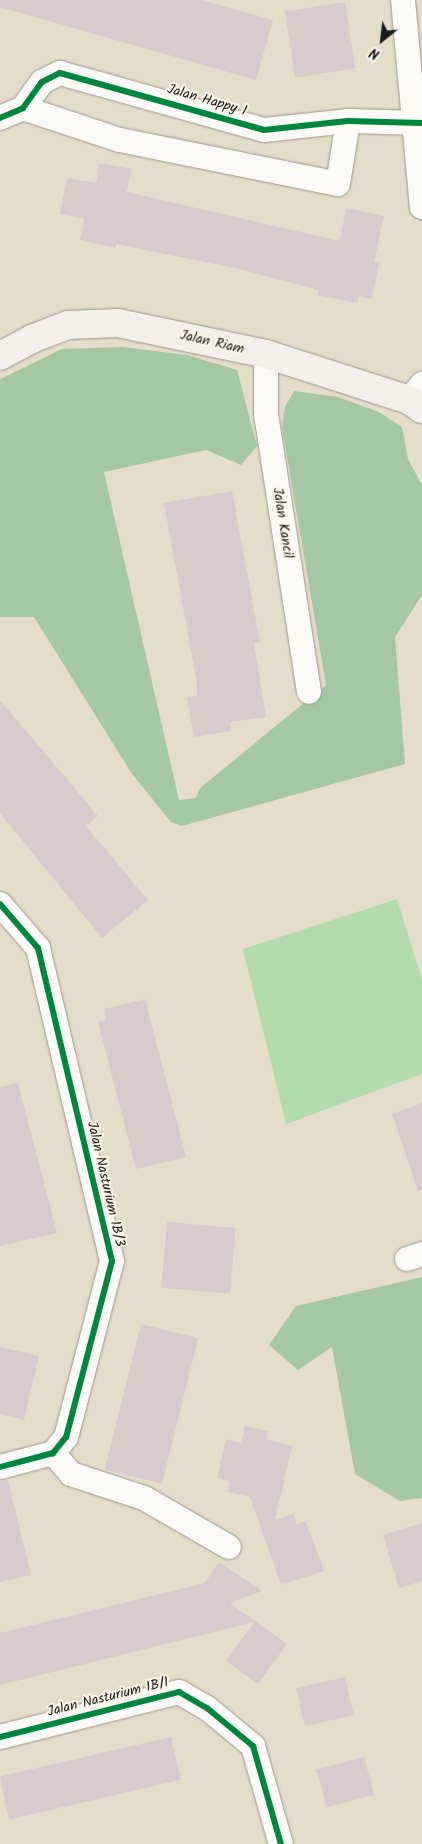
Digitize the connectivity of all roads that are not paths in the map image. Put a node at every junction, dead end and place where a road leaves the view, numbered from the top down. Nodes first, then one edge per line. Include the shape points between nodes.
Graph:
1 (403, 0) edge
2 (11, 113) edge
3 (348, 120) junction
4 (419, 122) edge
5 (422, 207) edge
6 (266, 354) junction
7 (0, 356) edge
8 (418, 398) edge
9 (309, 692) dead end
10 (0, 904) edge
11 (53, 1453) junction
12 (0, 1467) edge
13 (229, 1547) dead end
14 (0, 1737) edge
15 (281, 1844) edge

1 - 4 street
2 - 3 street, Jalan Happy 1 via 42,82 60,73 88,78 264,130
2 - 3 street, Jalan Happy 1 via 120,140 338,184
3 - 4 street, Jalan Happy 1
4 - 5 street
6 - 7 main road, Jalan Riam via 118,323 68,325
6 - 8 main road, Jalan Riam
6 - 9 street, Jalan Kancil via 266,414
10 - 11 street, Jalan Nasturium 1B/3 via 38,948 112,1261 66,1437
11 - 12 street
11 - 13 street via 71,1474 144,1498
14 - 15 street, Jalan Nasturium 1B/1 via 179,1692 207,1708 253,1746

